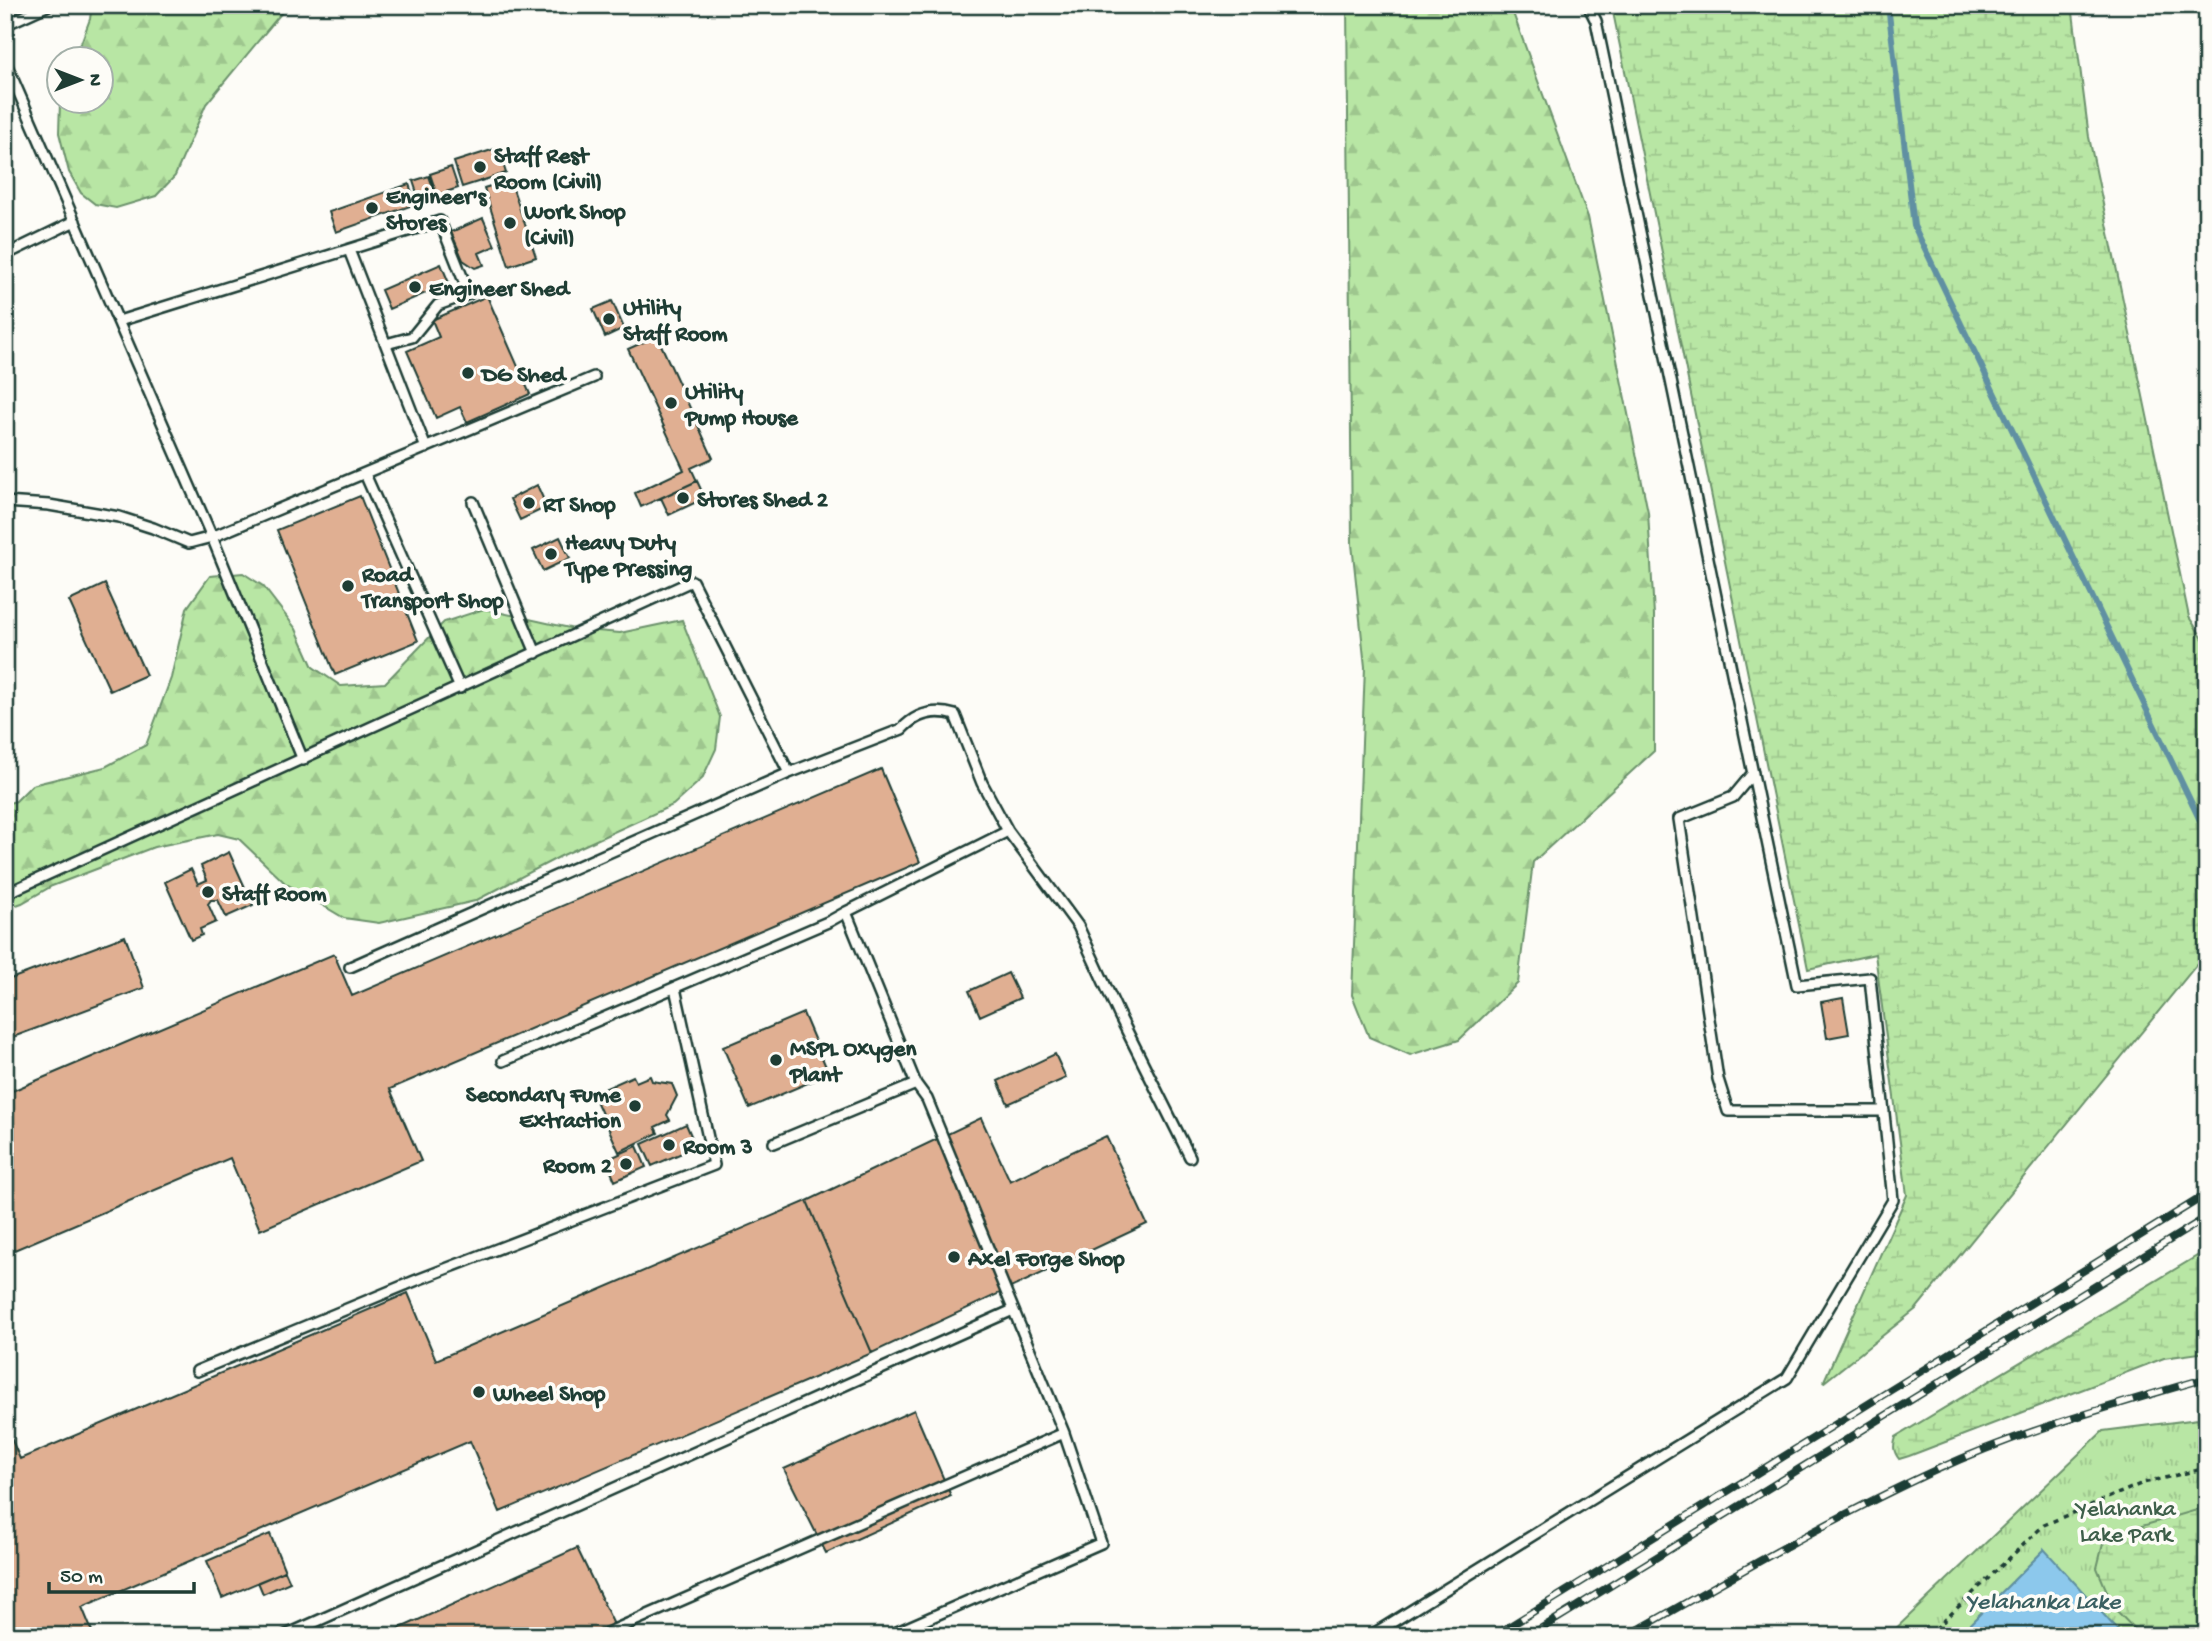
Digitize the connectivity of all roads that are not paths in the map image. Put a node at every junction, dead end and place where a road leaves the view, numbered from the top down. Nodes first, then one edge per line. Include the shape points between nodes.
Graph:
1 (49, 5) edge
2 (1588, 5) edge
3 (5, 25) edge
4 (5, 61) edge
5 (75, 221) junction
6 (349, 250) junction
7 (5, 255) edge
8 (119, 321) junction
9 (386, 344) junction
10 (594, 377) dead end
11 (426, 448) junction
12 (365, 474) junction
13 (5, 502) edge
14 (473, 502) dead end
15 (212, 537) junction
16 (536, 653) junction
17 (460, 688) junction
18 (303, 760) junction
19 (789, 772) junction
20 (1754, 774) junction
21 (1008, 831) junction
22 (5, 894) edge
23 (846, 912) junction
24 (350, 967) dead end
25 (675, 988) junction
26 (503, 1061) dead end
27 (916, 1084) junction
28 (1884, 1111) junction
29 (774, 1143) dead end
30 (1190, 1157) dead end
31 (1013, 1310) junction
32 (197, 1371) dead end
33 (1064, 1433) junction
34 (284, 1636) edge
35 (600, 1636) edge
36 (888, 1636) edge
37 (1370, 1636) edge

1 - 3 lane
2 - 20 lane via 1596,21
4 - 5 lane
5 - 7 lane
5 - 8 lane
6 - 8 lane
6 - 9 lane
6 - 9 lane via 440,221 469,294 438,305 412,337
8 - 15 lane
9 - 11 lane
10 - 11 lane
11 - 12 lane
12 - 15 lane
12 - 17 lane
13 - 15 lane via 119,517 189,543
14 - 16 lane
15 - 18 lane
16 - 17 lane
16 - 19 lane via 692,581
17 - 18 lane
18 - 22 lane
19 - 21 lane via 902,729 924,714 948,713 955,715 982,783
19 - 24 lane
20 - 28 lane via 1797,985 1870,978
20 - 28 lane via 1733,797 1679,819 1718,1079 1728,1111
21 - 23 lane
21 - 30 lane via 1078,926
23 - 25 lane
23 - 27 lane
25 - 26 lane
25 - 32 lane via 714,1165
27 - 29 lane
27 - 31 lane via 927,1099
28 - 37 lane via 1894,1200 1787,1378
31 - 33 lane
31 - 34 lane
33 - 35 lane
33 - 36 lane via 1101,1543

